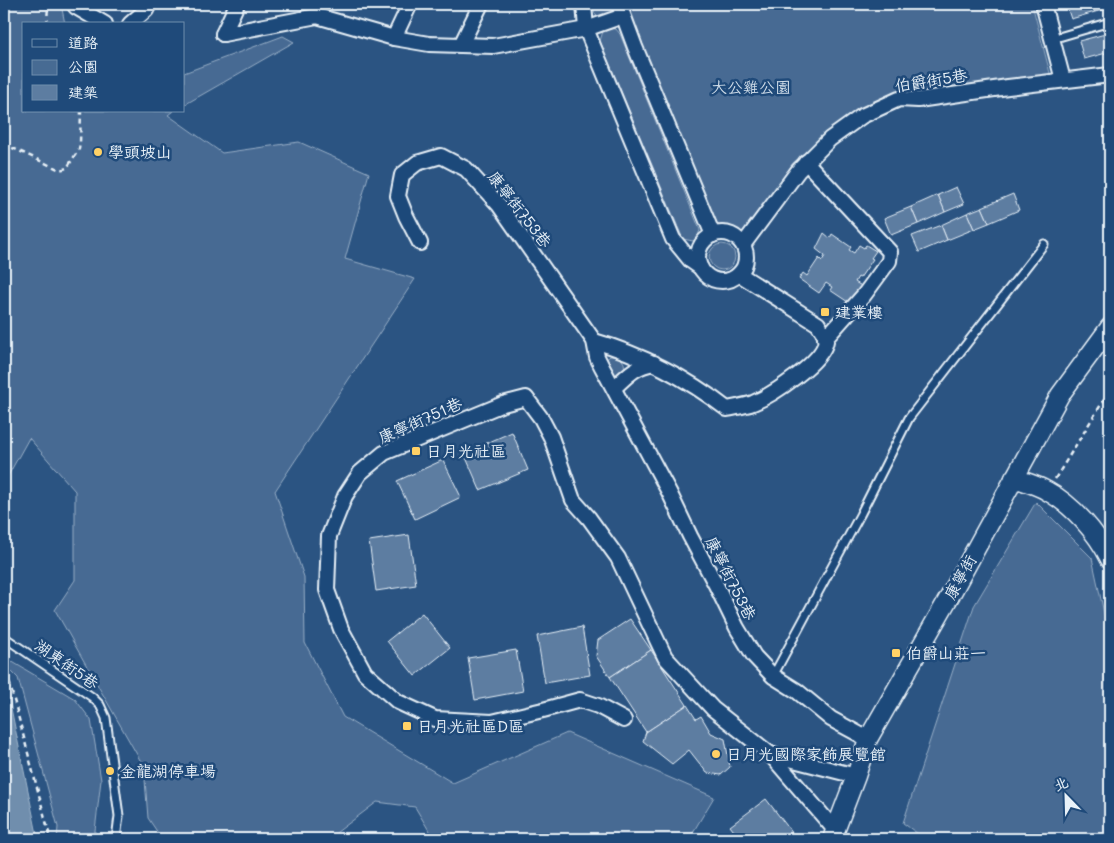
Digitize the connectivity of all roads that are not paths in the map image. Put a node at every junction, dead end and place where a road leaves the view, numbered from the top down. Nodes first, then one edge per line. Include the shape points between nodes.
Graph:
1 (74, 4) edge
2 (237, 4) edge
3 (410, 4) edge
4 (481, 4) edge
5 (584, 4) edge
6 (1043, 4) edge
7 (147, 7) edge
8 (319, 10) edge
9 (621, 10) edge
10 (102, 22) edge
11 (132, 22) edge
12 (1110, 22) edge
13 (586, 29) junction
14 (394, 38) junction
15 (1052, 39) junction
16 (461, 45) junction
17 (1110, 75) edge
18 (1063, 80) junction
19 (806, 162) junction
20 (713, 234) junction
21 (420, 243) dead end
22 (1044, 244) dead end
23 (743, 245) junction
24 (701, 268) junction
25 (739, 274) junction
26 (1110, 327) edge
27 (825, 339) junction
28 (594, 341) junction
29 (654, 363) junction
30 (614, 388) junction
31 (1014, 478) junction
32 (1110, 559) edge
33 (4, 637) edge
34 (773, 676) junction
35 (624, 720) dead end
36 (868, 738) junction
37 (770, 754) junction
38 (856, 776) junction
39 (834, 835) edge
40 (116, 839) edge

1 - 10 street
2 - 8 street via 223,34
3 - 14 street
4 - 16 street
5 - 13 street
6 - 15 street
7 - 11 street
8 - 14 street
9 - 13 street
9 - 20 street
12 - 15 lane
13 - 16 street via 493,46
13 - 24 street via 673,239
14 - 16 street
15 - 18 street
17 - 18 street, 伯爵街5巷
18 - 19 street, 伯爵街5巷 via 918,100 900,99 862,116 830,139
19 - 23 street, 伯爵街5巷
19 - 27 street via 890,252 889,261 864,295
20 - 23 street via 729,234
20 - 24 street via 698,252
21 - 28 street, 康寧街753巷 via 398,196 402,175 418,163 441,156 466,169 499,205
22 - 34 lane via 909,418
23 - 25 street via 745,265
24 - 25 street via 712,279 720,281
25 - 27 street via 818,324
26 - 31 street, 康寧街 via 1060,395
27 - 29 street via 821,351 796,377 775,392 752,404 727,409 700,388
28 - 29 street
28 - 30 street, 康寧街753巷 via 598,361
29 - 30 street via 633,370
30 - 34 street, 康寧街753巷 via 737,628 754,656
31 - 32 street via 1047,491 1072,509 1102,544
31 - 36 street, 康寧街
33 - 40 lane, 湖東街5巷 via 100,705 106,718 119,816
34 - 36 street, 康寧街753巷 via 831,719
35 - 37 street, 康寧街751巷 via 580,700 492,722 435,719 398,702 365,673 340,629 327,590 329,536 345,496 360,473 384,453 503,404 526,398 551,437 573,500 618,558 665,657 713,709
36 - 38 street, 康寧街
37 - 38 street, 康寧街751巷
37 - 39 street, 康寧街751巷
38 - 39 street, 康寧街

